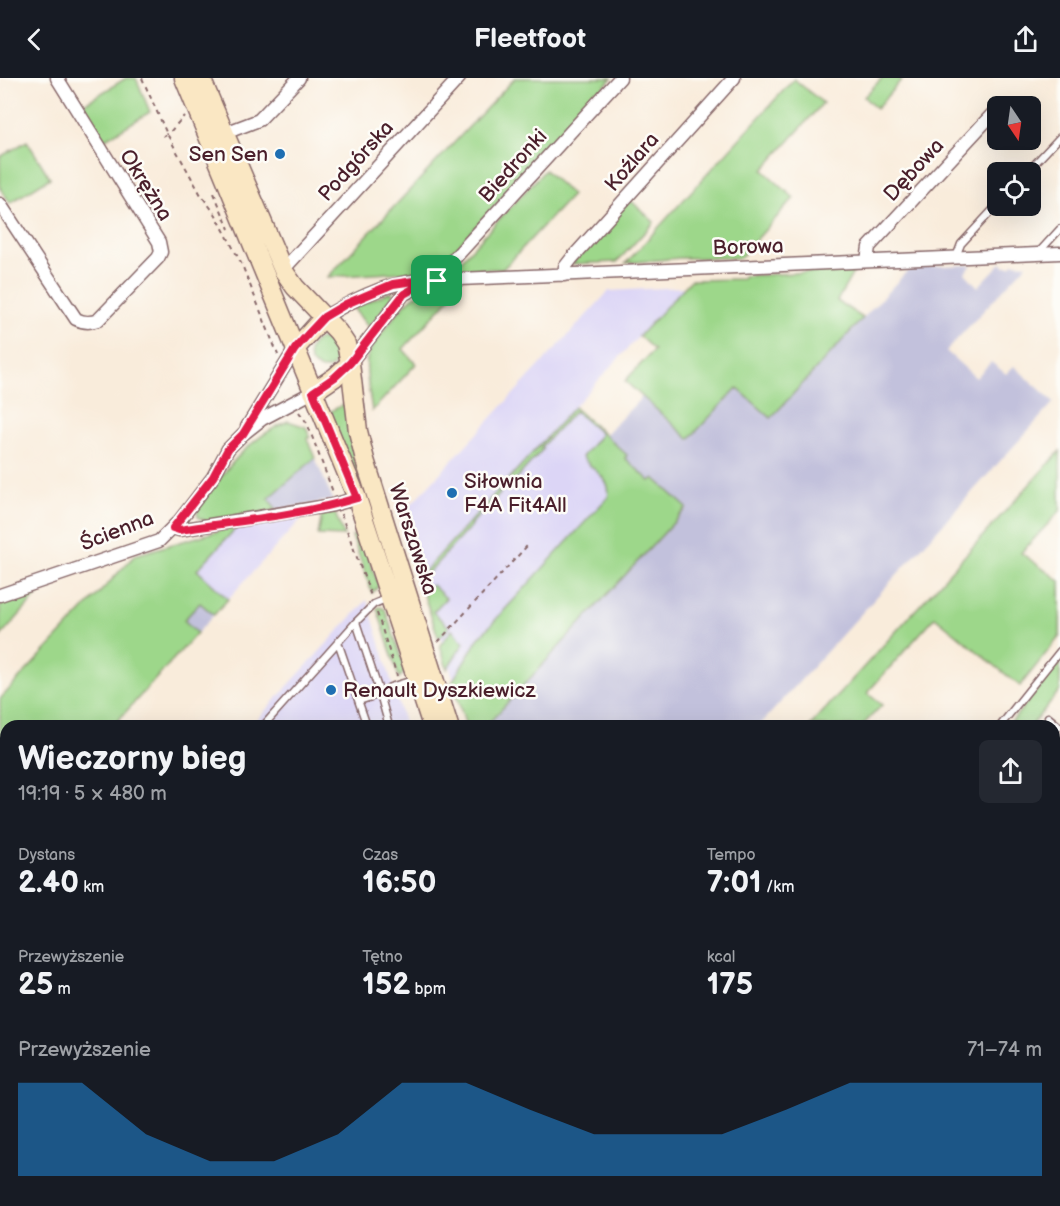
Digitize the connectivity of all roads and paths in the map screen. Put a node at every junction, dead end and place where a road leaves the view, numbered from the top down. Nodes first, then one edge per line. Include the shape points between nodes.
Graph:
1 (57, 78) edge
2 (142, 78) edge
3 (184, 78) edge
4 (201, 78) edge
5 (299, 78) edge
6 (459, 78) edge
7 (620, 78) edge
8 (734, 78) edge
9 (186, 114) dead end
10 (987, 120) edge
11 (167, 133) junction
12 (225, 133) junction
13 (163, 136) dead end
14 (1060, 137) edge
15 (1036, 162) edge
16 (0, 204) edge
17 (987, 216) edge
18 (1060, 229) edge
19 (1060, 253) edge
20 (1038, 254) junction
21 (955, 258) junction
22 (867, 261) junction
23 (283, 270) junction
24 (564, 275) junction
25 (437, 281) junction
26 (324, 317) junction
27 (295, 349) junction
28 (278, 357) dead end
29 (350, 363) junction
30 (313, 392) junction
31 (298, 410) dead end
32 (243, 434) junction
33 (357, 498) junction
34 (335, 499) dead end
35 (340, 509) dead end
36 (173, 528) junction
37 (527, 546) dead end
38 (0, 595) edge
39 (382, 600) junction
40 (356, 622) junction
41 (338, 642) junction
42 (438, 642) dead end
43 (1060, 651) edge
44 (408, 681) junction
45 (380, 694) junction
46 (359, 701) junction
47 (1048, 717) dead end
48 (268, 720) edge
49 (365, 720) edge
50 (387, 720) edge
51 (429, 720) edge
52 (446, 720) edge
53 (1005, 720) edge
54 (1052, 720) edge

1 - 16 street, Okrężna via 159,242 158,258 98,320 80,321
2 - 11 path
3 - 27 main road
4 - 12 main road
5 - 12 street via 259,120
6 - 23 street, Podgórska
7 - 25 street, Biedronki
8 - 24 street, Koźlara via 572,258
9 - 11 path
10 - 22 street, Dębowa via 869,247
11 - 13 path
11 - 28 path via 242,265
12 - 23 main road
14 - 15 lane
17 - 21 lane via 961,244
18 - 20 lane
19 - 20 street, Borowa
20 - 21 street, Borowa
21 - 22 street, Borowa
22 - 24 street, Borowa
23 - 26 main road
24 - 25 street, Borowa
25 - 26 street, Borowa via 393,284
25 - 29 street, Borowa via 404,294
26 - 27 main road
26 - 29 main road, Warszawska via 346,344
27 - 30 main road, Warszawska
27 - 32 street
29 - 30 main road
29 - 52 main road, Warszawska via 365,460
30 - 32 street via 262,419
30 - 33 main road, Warszawska
31 - 34 path via 307,423
32 - 36 street via 228,449 213,477
33 - 36 street, Ścienna via 333,505
33 - 39 main road, Warszawska
35 - 39 path
36 - 38 street, Ścienna via 159,541
37 - 42 path
39 - 40 lane
39 - 44 main road, Warszawska
39 - 44 path
40 - 41 lane
40 - 45 lane
41 - 46 lane
41 - 48 lane
43 - 53 lane
44 - 45 lane
44 - 51 main road, Warszawska
45 - 46 lane
45 - 50 lane
46 - 49 lane
47 - 54 lane

